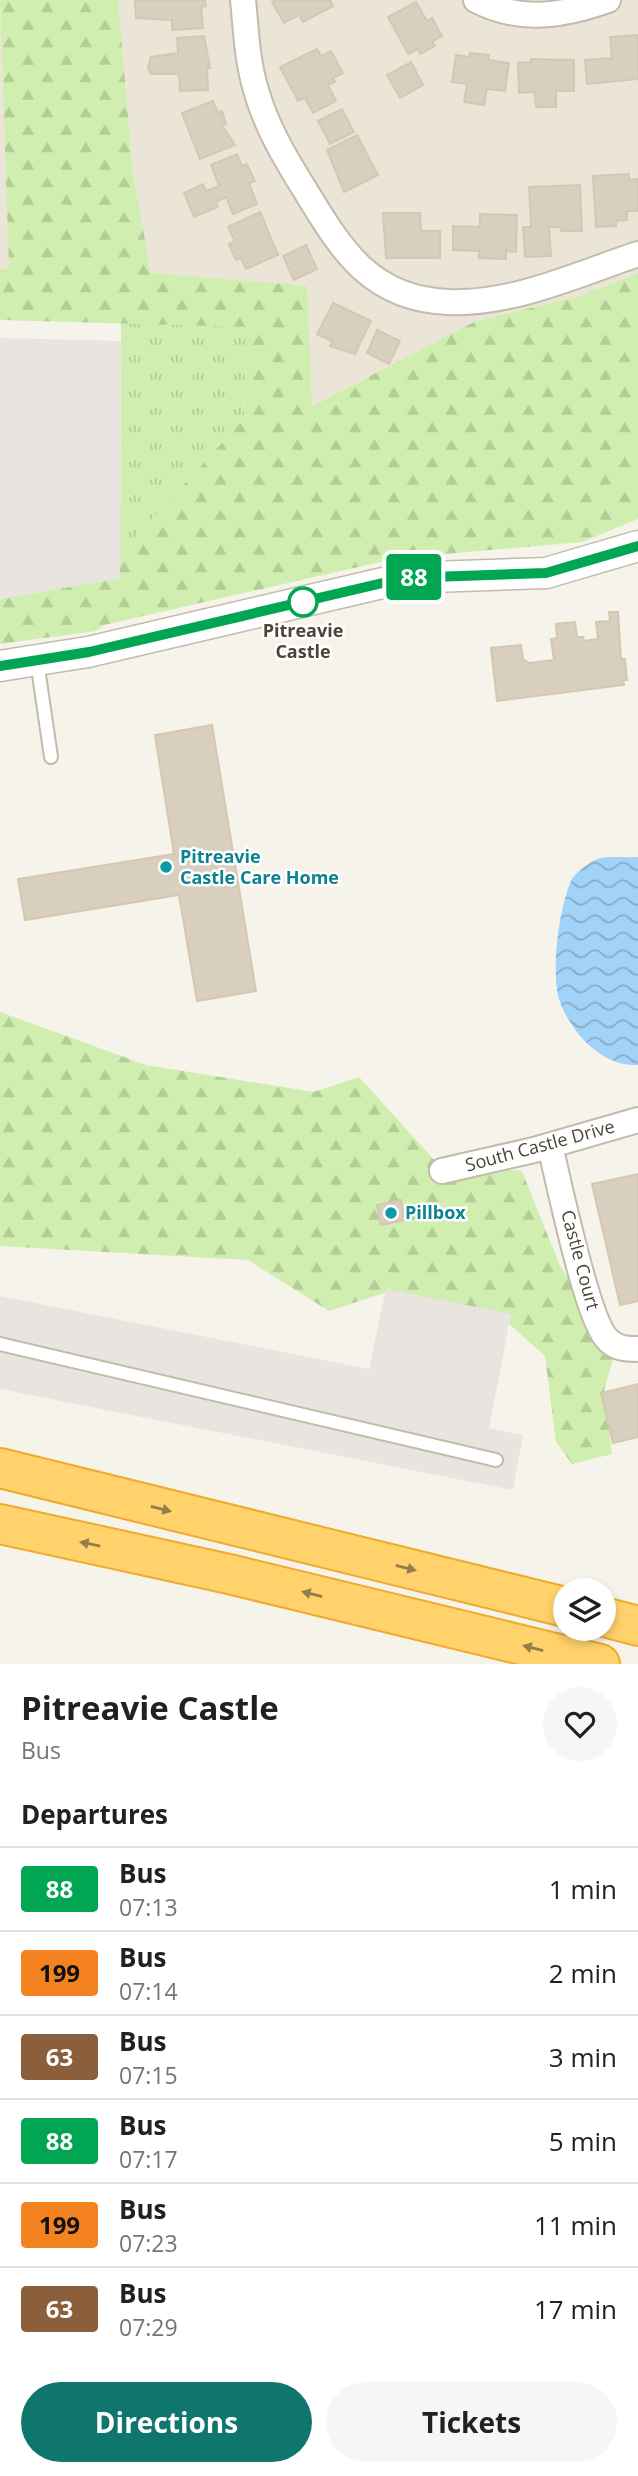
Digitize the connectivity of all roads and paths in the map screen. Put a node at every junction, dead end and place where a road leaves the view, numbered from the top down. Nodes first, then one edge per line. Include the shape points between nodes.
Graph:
1 (243, 0) edge
2 (476, 0) edge
3 (608, 0) edge
4 (638, 254) edge
5 (638, 546) edge
6 (37, 661) junction
7 (0, 666) edge
8 (51, 757) dead end
9 (638, 1120) edge
10 (550, 1146) junction
11 (442, 1171) dead end
12 (0, 1344) edge
13 (638, 1349) edge
14 (496, 1460) dead end
15 (0, 1468) edge
16 (0, 1524) edge
17 (553, 1604) edge
18 (616, 1620) edge
19 (638, 1626) edge
20 (600, 1664) edge

1 - 4 street via 255,88 270,129 343,252 377,281 422,299 471,301 554,283
2 - 3 street via 535,16 573,12
5 - 6 street via 546,573 404,578
6 - 7 street
6 - 8 lane
9 - 10 street, South Castle Drive
10 - 11 street, South Castle Drive
10 - 13 street, Castle Court via 592,1313 609,1341 622,1349
12 - 14 lane
15 -> 17 highway
20 -> 16 highway
18 - 19 highway

